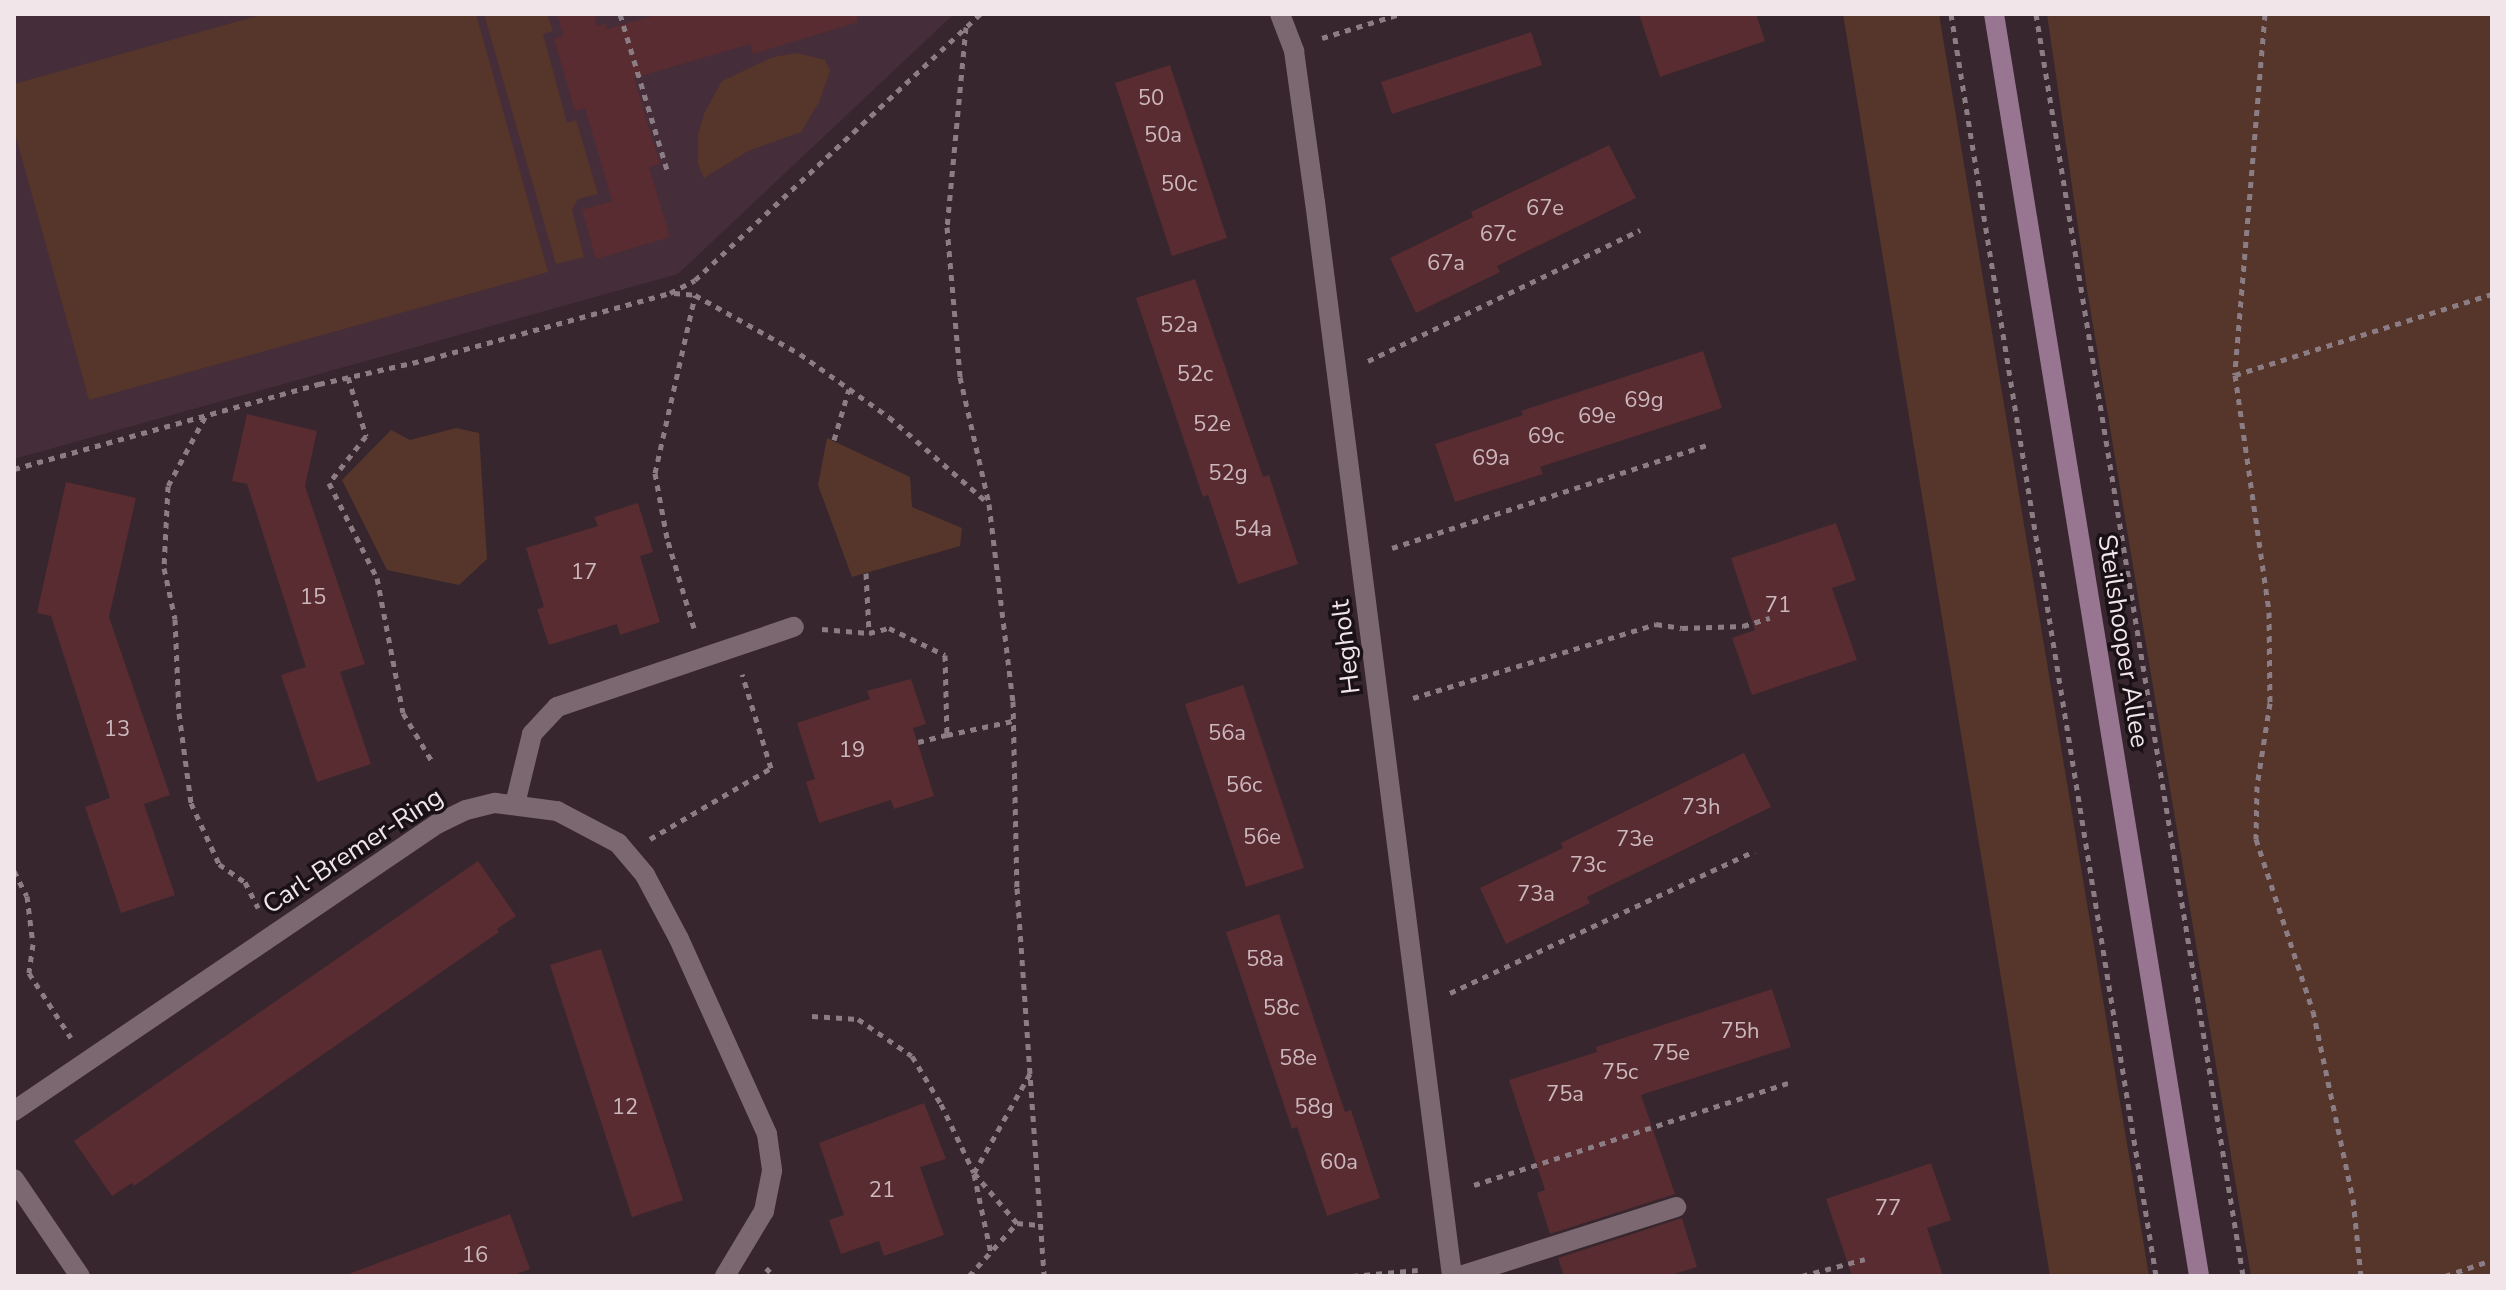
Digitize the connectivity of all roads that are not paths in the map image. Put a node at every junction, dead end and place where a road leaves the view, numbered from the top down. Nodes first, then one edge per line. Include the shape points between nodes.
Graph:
1 (1280, 14) edge
2 (1994, 14) edge
3 (794, 627) road end
4 (515, 804) junction
5 (14, 1111) edge
6 (14, 1179) edge
7 (1676, 1207) dead end
8 (80, 1276) edge
9 (725, 1276) edge
10 (1452, 1276) edge
11 (1460, 1276) edge
12 (2199, 1276) edge

1 - 10 street, Hegholt via 1294,51 1313,187
2 - 12 main road, Steilshooper Allee
3 - 4 street via 557,707 532,734
4 - 5 street, Carl-Bremer-Ring via 480,805 452,816
4 - 9 street, Carl-Bremer-Ring via 578,819 630,854 679,939 767,1134 772,1171 764,1211
6 - 8 street
7 - 11 street

